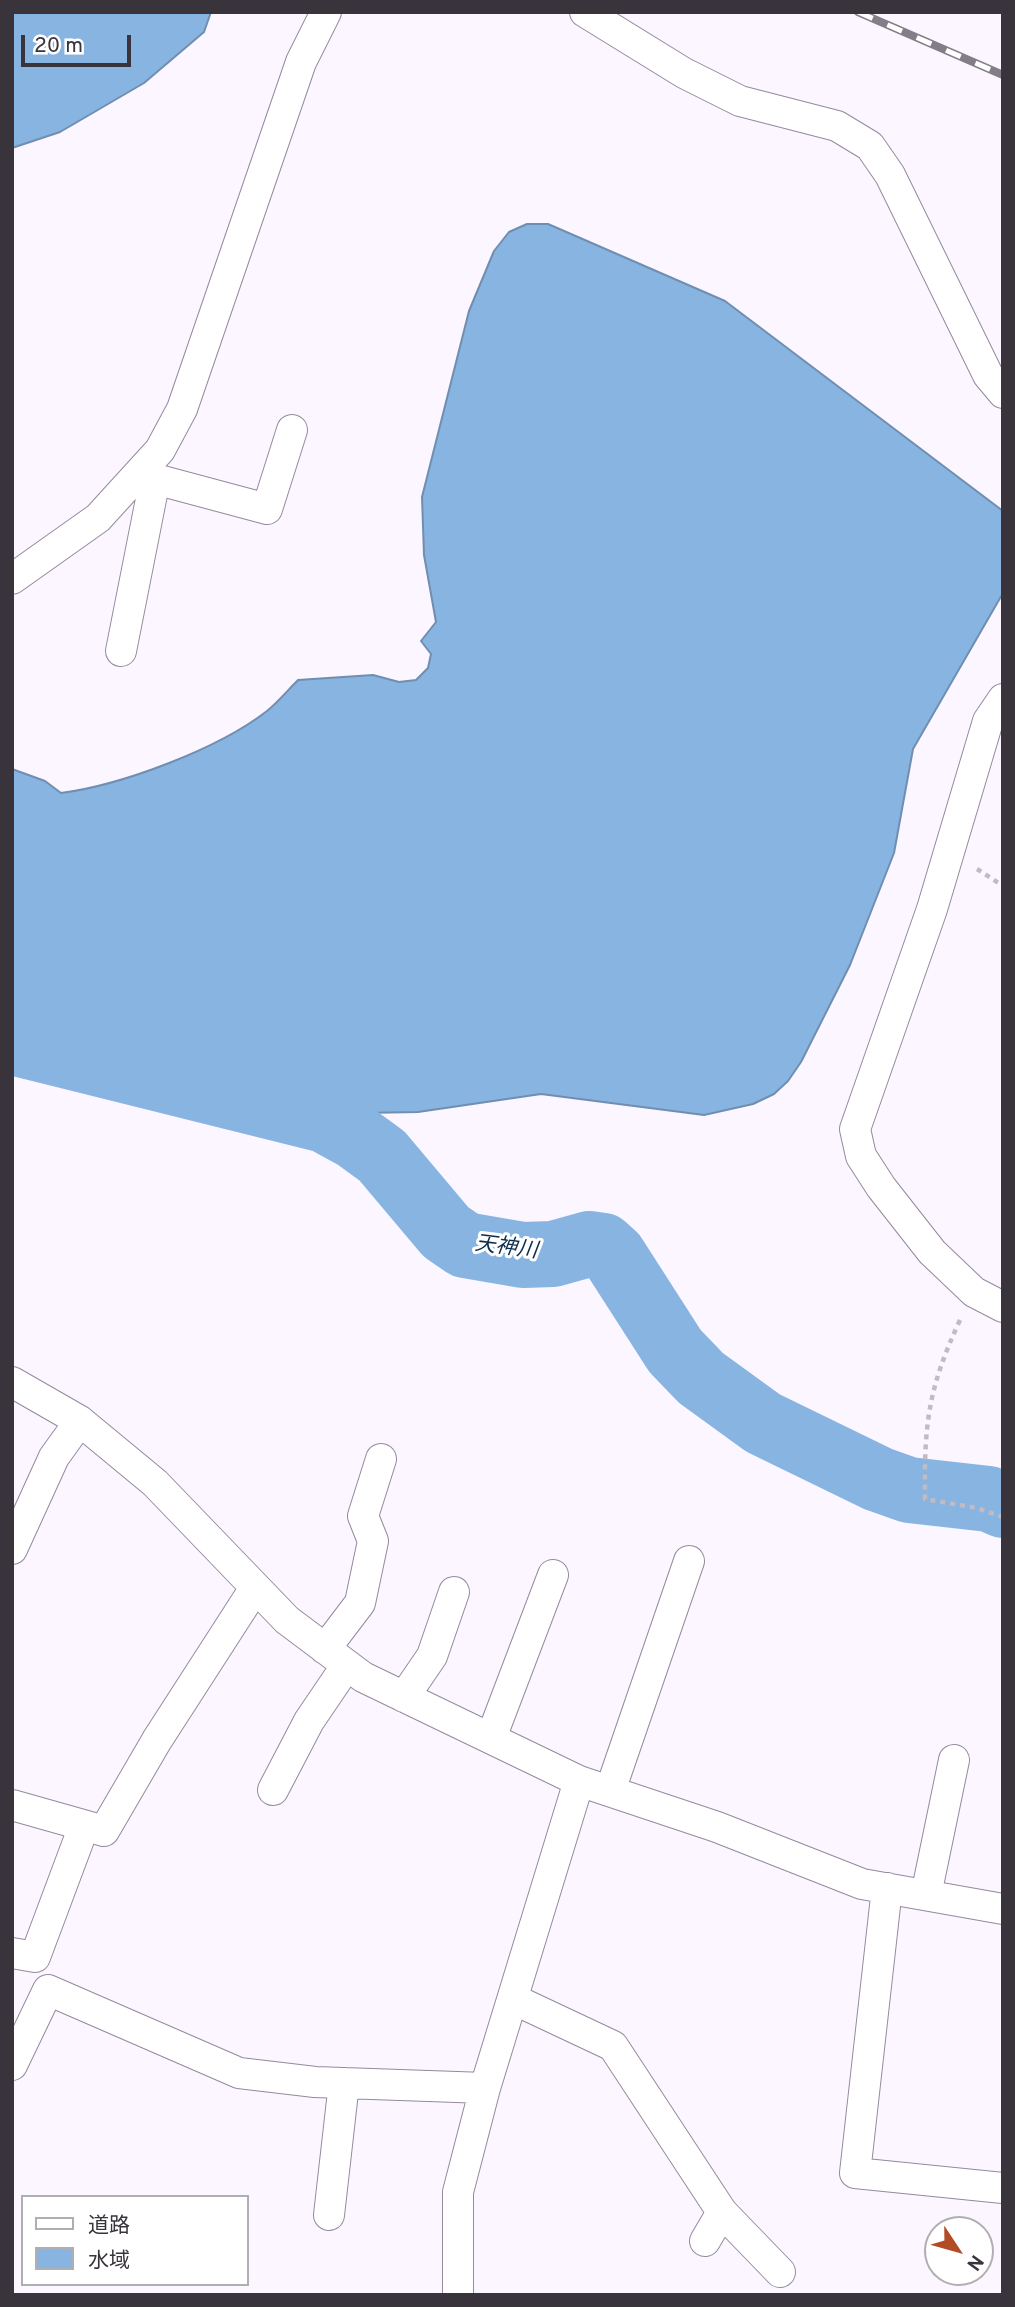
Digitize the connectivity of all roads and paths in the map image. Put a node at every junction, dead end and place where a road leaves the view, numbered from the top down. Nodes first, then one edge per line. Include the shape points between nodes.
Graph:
1 (326, 12) edge
2 (585, 12) edge
3 (1003, 393) edge
4 (292, 430) dead end
5 (149, 474) junction
6 (12, 579) edge
7 (121, 651) dead end
8 (1003, 699) edge
9 (974, 1292) junction
10 (1003, 1307) edge
11 (12, 1382) edge
12 (80, 1421) junction
13 (381, 1458) dead end
14 (1003, 1517) edge
15 (12, 1549) edge
16 (689, 1561) dead end
17 (553, 1575) dead end
18 (255, 1588) junction
19 (454, 1592) dead end
20 (336, 1657) junction
21 (404, 1697) junction
22 (491, 1738) junction
23 (954, 1760) dead end
24 (579, 1781) junction
25 (273, 1790) dead end
26 (610, 1791) junction
27 (12, 1805) edge
28 (83, 1826) junction
29 (887, 1888) junction
30 (926, 1895) junction
31 (1003, 1909) edge
32 (24, 1955) edge
33 (48, 1990) junction
34 (513, 1999) junction
35 (12, 2065) edge
36 (344, 2083) junction
37 (485, 2088) junction
38 (1003, 2188) edge
39 (722, 2212) junction
40 (329, 2215) dead end
41 (705, 2241) dead end
42 (780, 2272) dead end
43 (458, 2295) edge

1 - 5 street via 301,62 182,409
2 - 3 street via 684,73 740,101 837,126 870,146 890,175 988,375
4 - 5 street via 267,509
5 - 6 street via 98,518
5 - 7 street
8 - 9 street via 988,721 932,909 855,1129 861,1156 881,1187 932,1252
9 - 10 street
9 - 14 path via 934,1382 923,1447 925,1497
11 - 12 street
12 - 15 street via 54,1457
12 - 18 street via 155,1483
13 - 20 street via 363,1516 373,1541 360,1603
16 - 26 street
17 - 22 street
18 - 20 street via 287,1620
18 - 28 street via 104,1831
19 - 21 street via 432,1656
20 - 21 street via 363,1677
20 - 25 street
21 - 22 street
22 - 24 street
23 - 30 street
24 - 26 street
24 - 34 street
26 - 29 street via 862,1884
27 - 28 street
28 - 32 street
29 - 30 street
29 - 38 street via 855,2174
30 - 31 street
32 - 33 street
33 - 35 street
33 - 36 street via 239,2073
34 - 37 street
34 - 39 street via 613,2046
36 - 37 street
36 - 40 street
37 - 43 street via 458,2192
39 - 41 street
39 - 42 street

